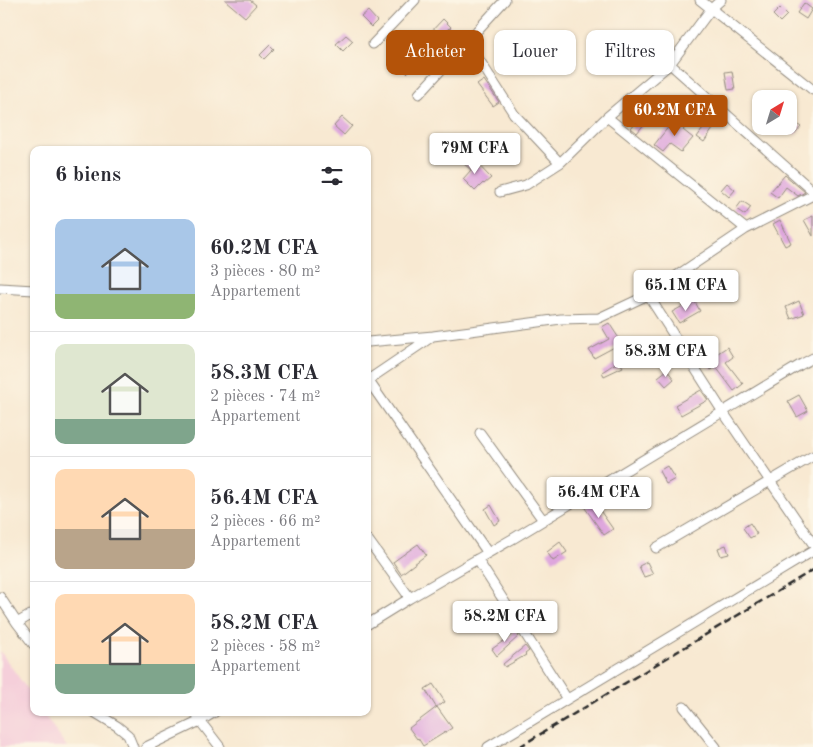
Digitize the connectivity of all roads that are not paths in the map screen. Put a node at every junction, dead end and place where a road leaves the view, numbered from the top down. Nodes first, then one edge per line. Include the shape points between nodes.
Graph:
1 (415, 0) edge
2 (505, 0) edge
3 (700, 0) edge
4 (720, 0) edge
5 (711, 9) junction
6 (477, 30) edge
7 (373, 44) dead end
8 (674, 59) edge
9 (484, 67) edge
10 (674, 68) edge
11 (436, 75) edge
12 (657, 75) edge
13 (813, 90) edge
14 (419, 94) dead end
15 (607, 117) junction
16 (560, 164) junction
17 (813, 191) edge
18 (500, 192) dead end
19 (813, 195) edge
20 (746, 229) junction
21 (0, 288) edge
22 (30, 290) edge
23 (648, 295) junction
24 (433, 336) junction
25 (371, 342) edge
26 (813, 358) edge
27 (371, 378) edge
28 (371, 384) edge
29 (723, 412) junction
30 (480, 433) dead end
31 (813, 456) edge
32 (770, 481) junction
33 (543, 520) junction
34 (371, 544) edge
35 (813, 544) edge
36 (656, 548) dead end
37 (813, 551) edge
38 (488, 553) junction
39 (477, 559) junction
40 (0, 597) edge
41 (410, 598) junction
42 (30, 615) edge
43 (371, 622) edge
44 (17, 623) junction
45 (30, 640) edge
46 (567, 699) junction
47 (684, 707) dead end
48 (101, 716) edge
49 (196, 716) edge
50 (209, 716) edge
51 (200, 722) junction
52 (134, 747) edge
53 (146, 747) edge
54 (220, 747) edge
55 (488, 747) edge
56 (716, 747) edge

1 - 7 street
2 - 6 street
3 - 5 street
4 - 5 street
5 - 8 street
5 - 13 street
9 - 16 street via 514,114
10 - 17 street
11 - 14 street
12 - 15 street
15 - 16 street
15 - 20 street
16 - 18 street via 526,185
19 - 20 street
20 - 23 street
21 - 22 street
23 - 24 street via 599,318 561,318
23 - 29 street
24 - 25 street
24 - 27 street
26 - 29 street
28 - 38 street
29 - 32 street
29 - 33 street
30 - 33 street
31 - 32 street
32 - 35 street
32 - 36 street
33 - 38 street
34 - 41 street
37 - 46 street
38 - 39 street
39 - 41 street
39 - 46 street
40 - 44 street
41 - 43 street
42 - 44 street
44 - 45 street
46 - 55 street
47 - 56 street
48 - 52 street via 128,735
49 - 51 street
50 - 51 street
51 - 53 street
51 - 54 street

